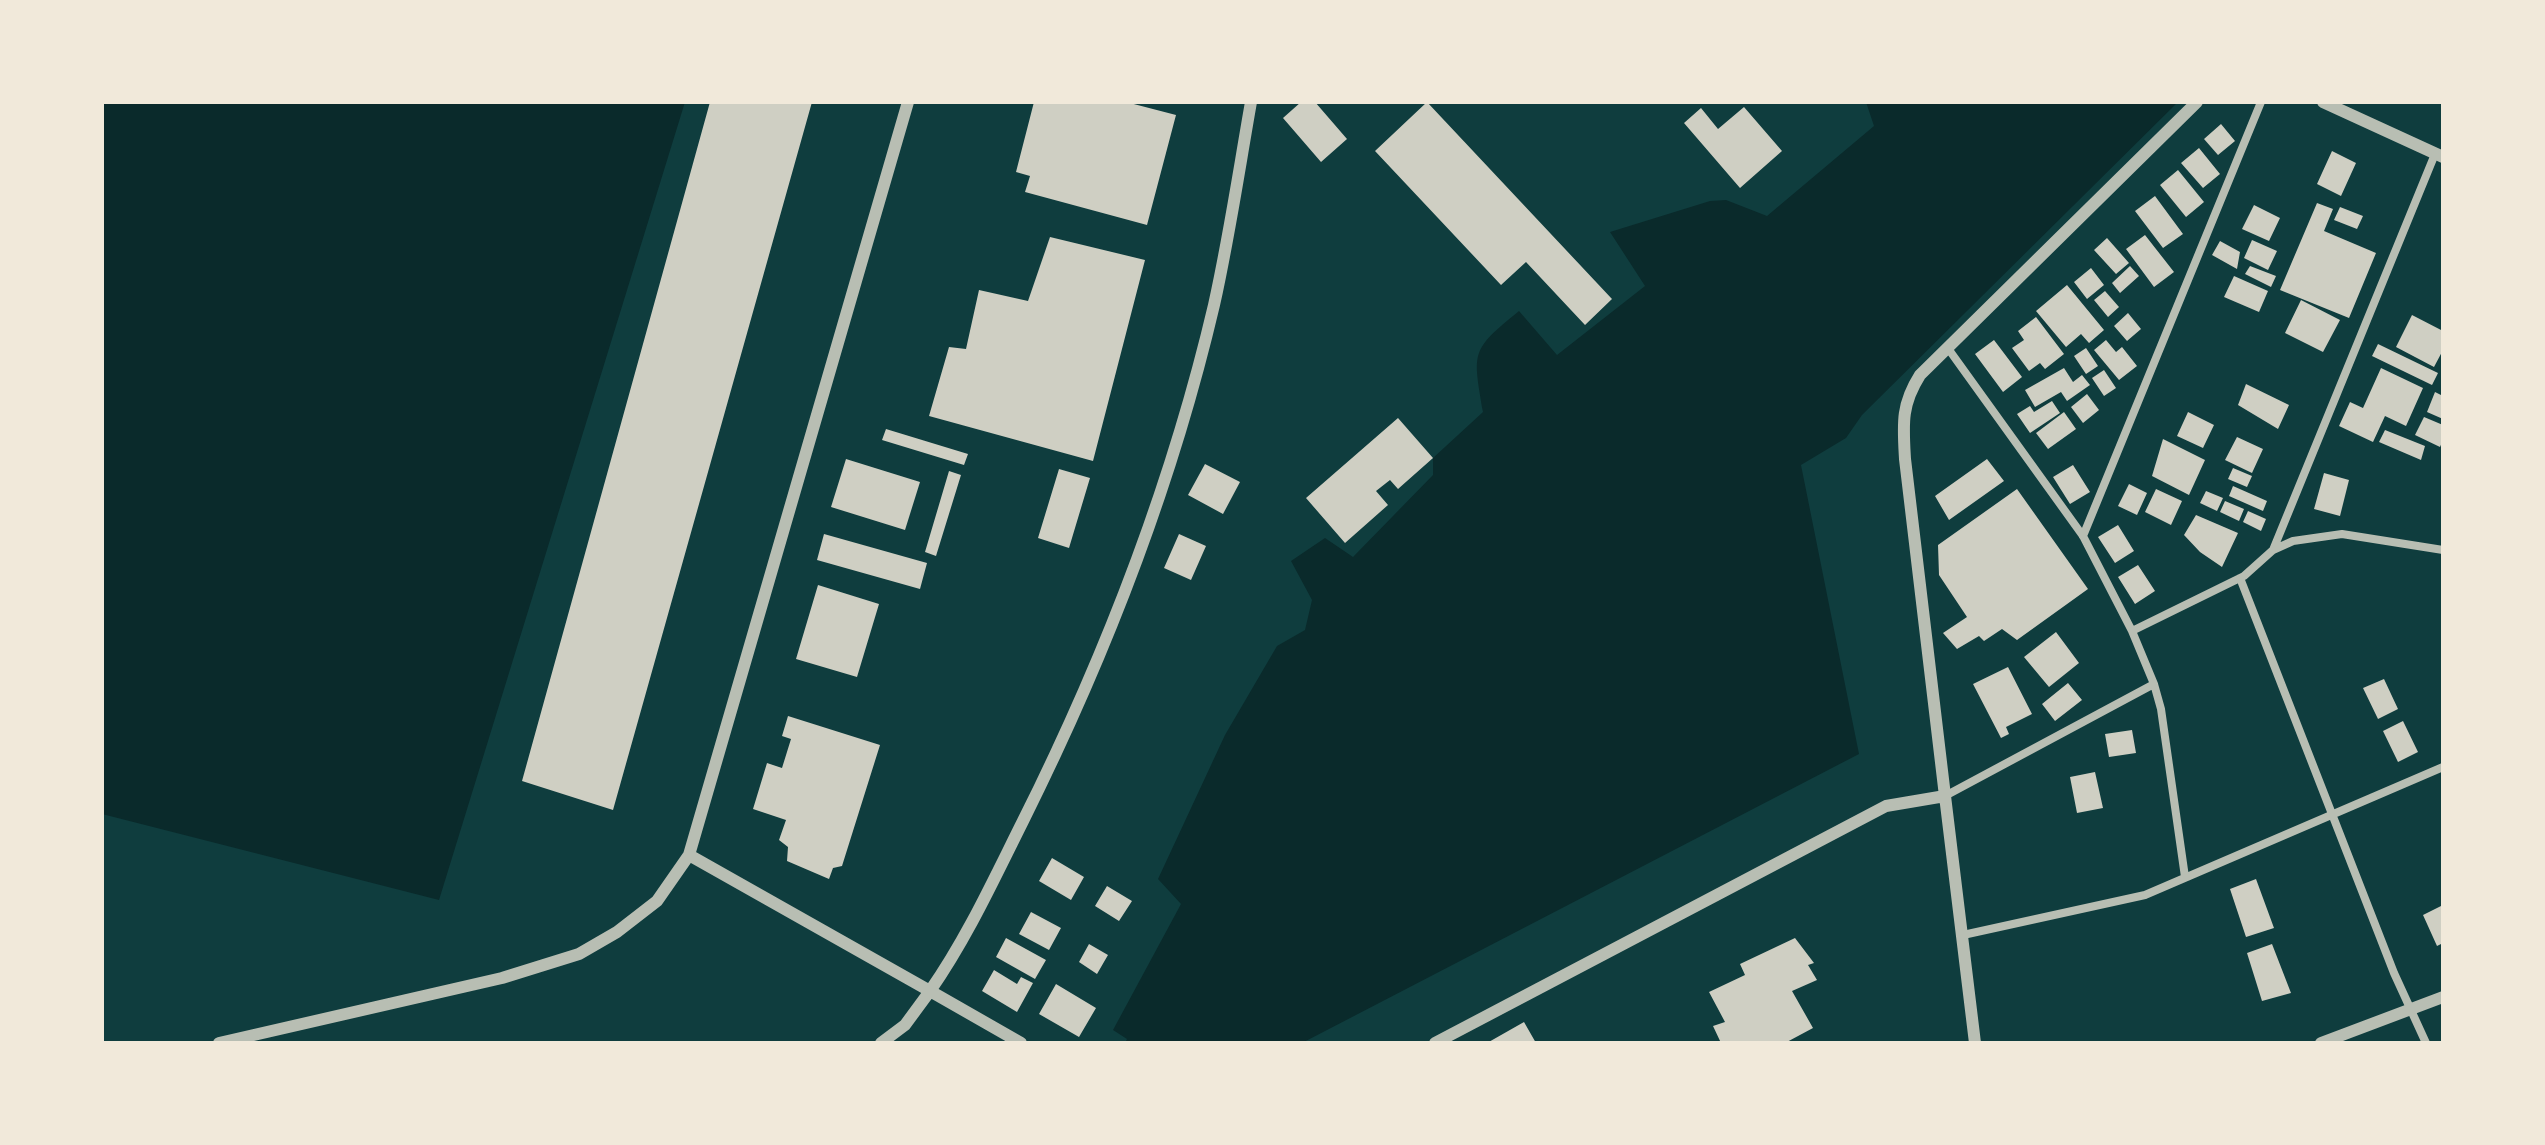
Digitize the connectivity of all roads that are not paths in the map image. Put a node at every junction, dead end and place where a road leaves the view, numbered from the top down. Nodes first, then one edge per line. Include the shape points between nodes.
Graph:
1 (908, 102) edge
2 (1251, 102) edge
3 (2197, 102) edge
4 (2261, 102) edge
5 (2323, 102) edge
6 (2439, 156) edge
7 (1947, 347) junction
8 (2083, 536) junction
9 (2273, 550) junction
10 (2443, 550) edge
11 (2240, 578) junction
12 (2132, 631) junction
13 (2154, 684) junction
14 (2443, 767) edge
15 (1945, 796) junction
16 (2332, 814) junction
17 (689, 855) junction
18 (2185, 877) junction
19 (1963, 935) junction
20 (930, 991) junction
21 (2443, 997) edge
22 (2410, 1011) junction
23 (219, 1043) edge
24 (881, 1043) edge
25 (1021, 1043) edge
26 (1435, 1043) edge
27 (1975, 1043) edge
28 (2321, 1043) edge
29 (2426, 1043) edge

1 - 17 street
2 - 20 street via 1214,305 1170,463 1128,583 1038,790 957,953
3 - 7 street
4 - 8 street
5 - 6 street
6 - 9 street
7 - 8 street
7 - 15 street via 1909,391 1903,422
8 - 12 street
9 - 10 street via 2293,541 2342,534
9 - 11 street
11 - 12 street
11 - 16 street
12 - 13 street
13 - 15 street
13 - 18 street
14 - 16 street
15 - 19 street
15 - 26 street via 1886,806
16 - 18 street
16 - 22 street
17 - 20 street
17 - 23 street via 657,901 579,954 502,978
18 - 19 street via 2145,895
19 - 27 street
20 - 24 street via 905,1025
20 - 25 street
21 - 22 street
22 - 28 street
22 - 29 street

